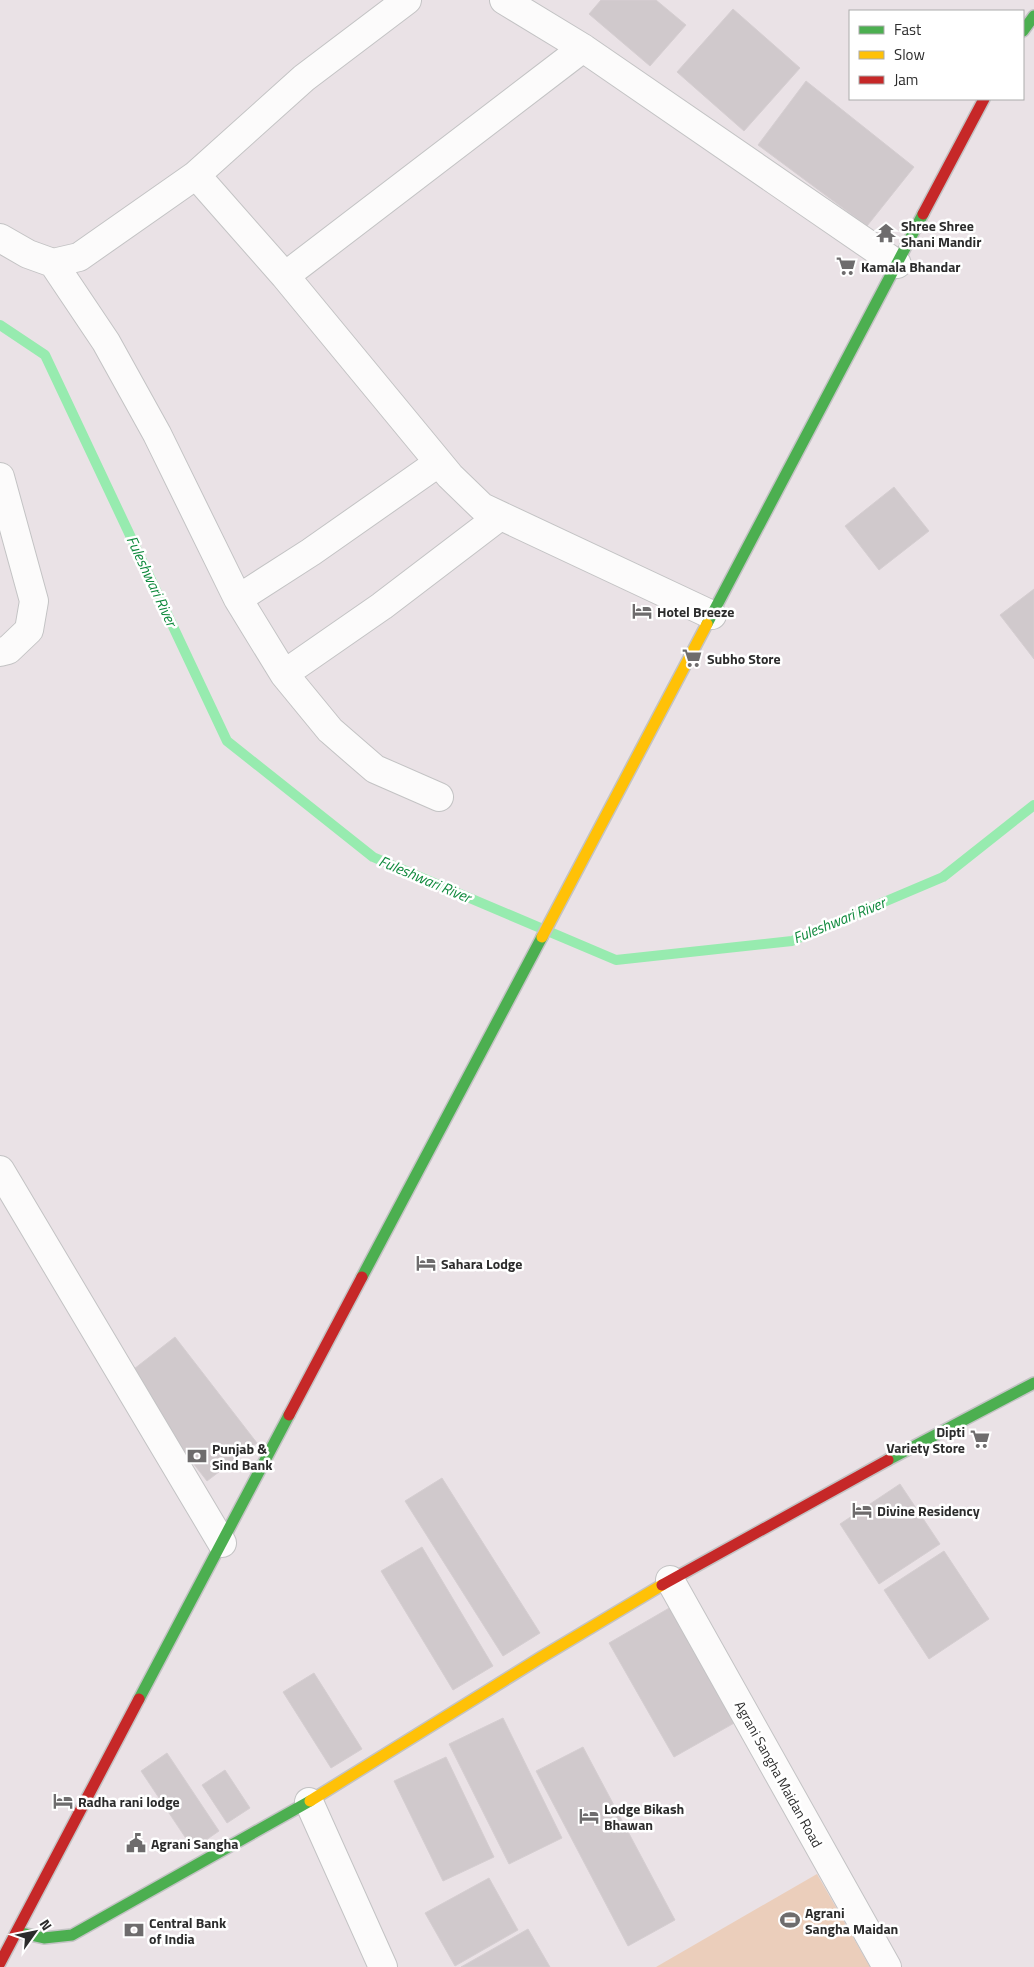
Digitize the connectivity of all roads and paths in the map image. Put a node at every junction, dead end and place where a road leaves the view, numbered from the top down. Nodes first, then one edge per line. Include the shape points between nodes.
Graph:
1 (407, 0) edge
2 (504, 0) edge
3 (1034, 16) edge
4 (1024, 30) edge
5 (583, 48) junction
6 (983, 100) edge
7 (196, 175) junction
8 (0, 238) edge
9 (53, 263) junction
10 (897, 264) junction
11 (285, 276) junction
12 (438, 463) junction
13 (0, 477) edge
14 (500, 516) junction
15 (238, 599) junction
16 (712, 615) junction
17 (0, 652) edge
18 (284, 674) junction
19 (439, 798) dead end
20 (0, 1170) edge
21 (1034, 1383) edge
22 (222, 1543) junction
23 (670, 1580) junction
24 (309, 1802) junction
25 (17, 1932) junction
26 (0, 1963) edge
27 (383, 1967) edge
28 (887, 1967) edge

1 - 7 street via 304,78
2 - 5 street
3 - 4 main road
5 - 10 street
5 - 11 street
6 - 10 main road
7 - 9 street via 80,257
7 - 11 street
8 - 9 street via 28,254
9 - 15 street via 106,342 161,443
10 - 16 main road
11 - 12 street
12 - 14 street via 482,508
12 - 15 street
13 - 17 street via 34,601 29,630 8,650
14 - 16 street
14 - 18 street via 382,606
15 - 18 street
16 - 22 main road
18 - 19 street via 330,730 375,769
20 - 22 street
21 - 23 main road
22 - 25 main road
23 - 24 main road
23 - 28 street, Agrani Sangha Maidan Road
24 - 25 main road via 72,1935 44,1938
24 - 27 street
25 - 26 main road

